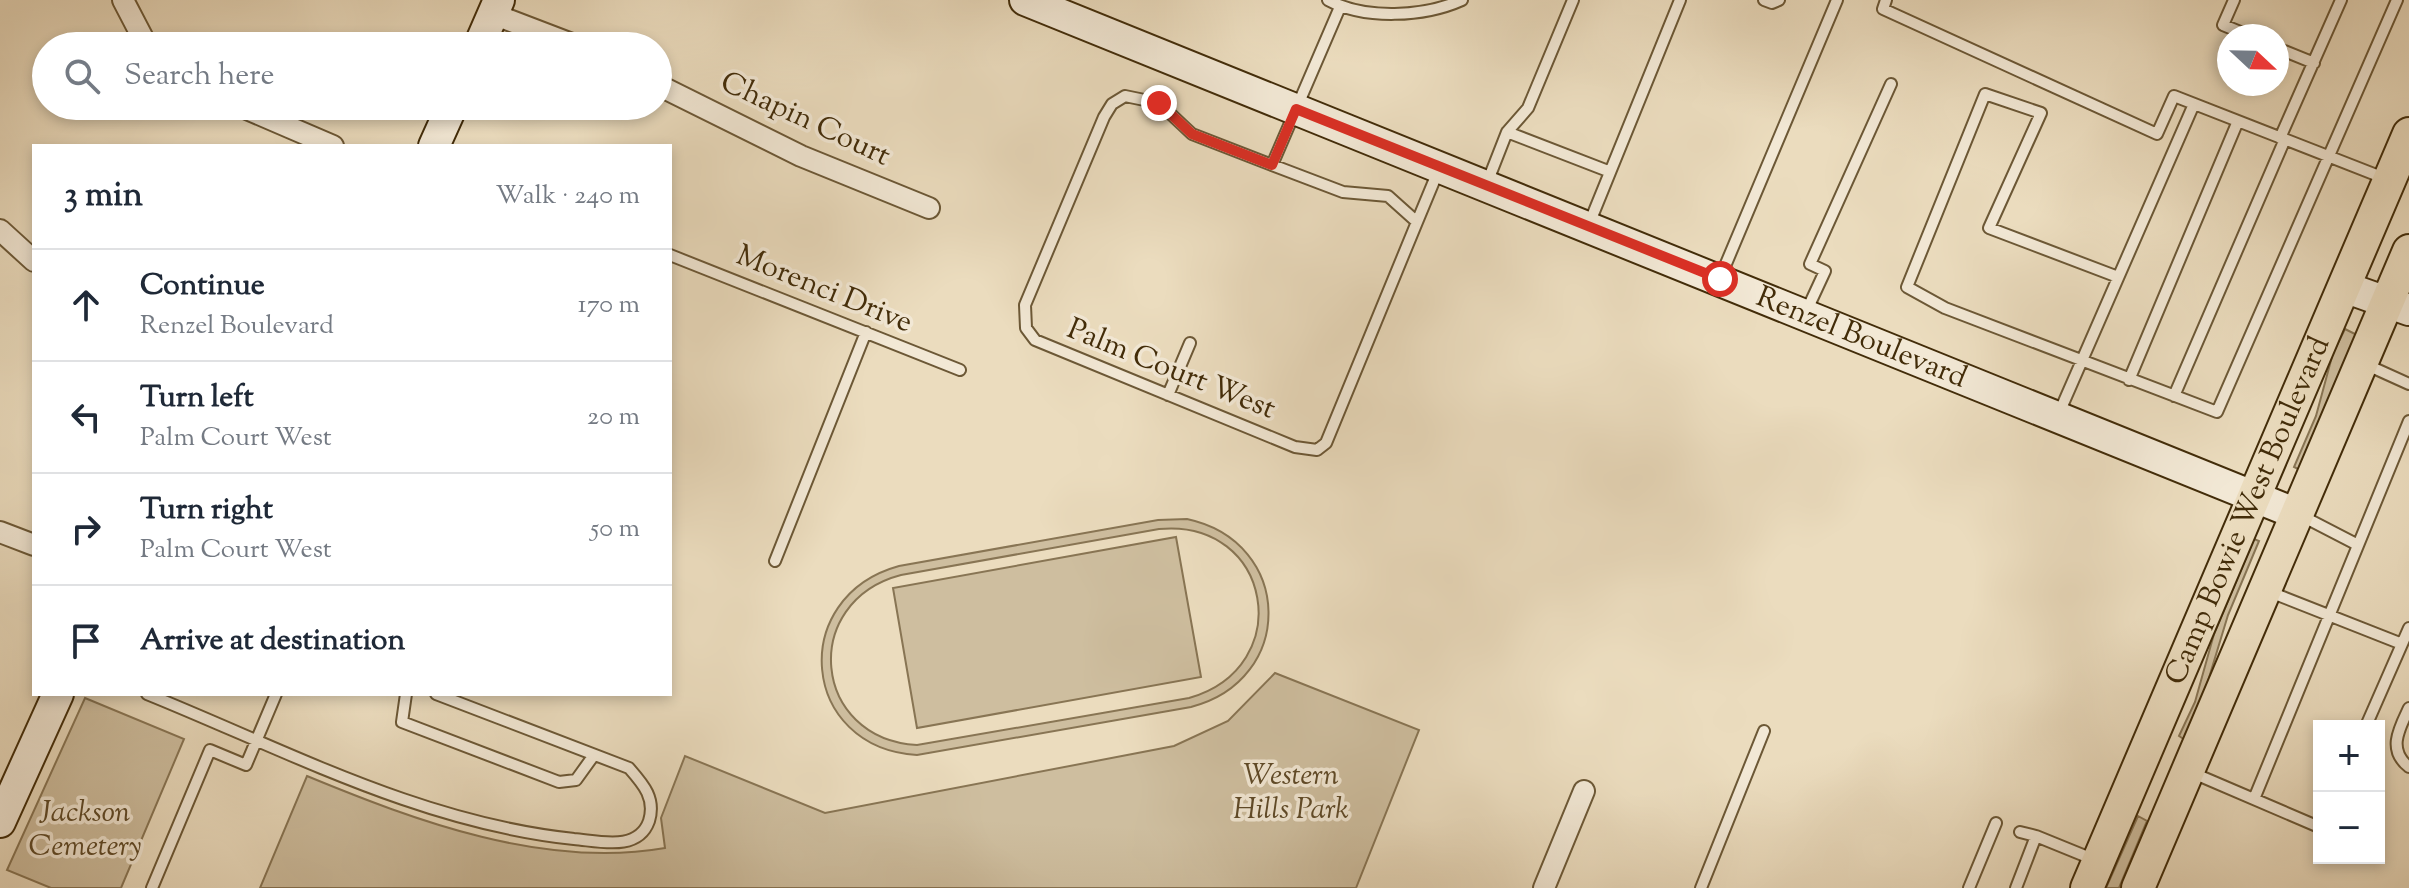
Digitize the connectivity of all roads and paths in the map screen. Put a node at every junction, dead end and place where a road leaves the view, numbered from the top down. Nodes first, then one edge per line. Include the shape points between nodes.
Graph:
1 (123, 0) edge
2 (1025, 0) edge
3 (1328, 0) edge
4 (1462, 0) edge
5 (1573, 0) edge
6 (1680, 0) edge
7 (1764, 0) edge
8 (1779, 0) edge
9 (1837, 0) edge
10 (1886, 0) edge
11 (2234, 0) edge
12 (2341, 0) edge
13 (2397, 0) edge
14 (496, 7) edge
15 (1340, 7) junction
16 (2223, 24) edge
17 (140, 32) edge
18 (485, 32) edge
19 (548, 32) edge
20 (2289, 53) edge
21 (2314, 63) junction
22 (1891, 84) dead end
23 (672, 92) edge
24 (2194, 104) junction
25 (1296, 109) junction
26 (273, 120) edge
27 (446, 120) edge
28 (2238, 121) junction
29 (1507, 132) junction
30 (2409, 134) edge
31 (2283, 138) junction
32 (328, 144) edge
33 (435, 144) edge
34 (2329, 157) junction
35 (1272, 165) junction
36 (1440, 167) junction
37 (1608, 171) junction
38 (2389, 180) junction
39 (1486, 185) junction
40 (929, 208) dead end
41 (1417, 222) junction
42 (1588, 226) junction
43 (0, 230) edge
44 (2409, 251) edge
45 (672, 256) edge
46 (32, 259) edge
47 (2118, 277) junction
48 (1720, 279) junction
49 (2344, 287) junction
50 (2398, 306) edge
51 (1805, 313) junction
52 (866, 332) junction
53 (1190, 343) dead end
54 (2081, 362) junction
55 (2360, 362) junction
56 (960, 370) dead end
57 (2129, 380) junction
58 (2409, 384) edge
59 (1168, 395) junction
60 (2174, 396) junction
61 (2058, 415) junction
62 (2409, 421) edge
63 (2254, 493) junction
64 (2297, 514) junction
65 (0, 532) edge
66 (32, 544) edge
67 (2358, 545) junction
68 (775, 561) dead end
69 (2265, 589) junction
70 (2329, 616) junction
71 (2409, 628) edge
72 (2402, 644) junction
73 (57, 696) edge
74 (152, 696) edge
75 (275, 696) edge
76 (406, 696) edge
77 (441, 696) edge
78 (2409, 708) edge
79 (2369, 720) edge
80 (1764, 731) dead end
81 (258, 739) junction
82 (2144, 754) junction
83 (594, 755) junction
84 (2409, 767) edge
85 (2187, 771) junction
86 (7, 784) edge
87 (1584, 791) dead end
88 (2254, 799) junction
89 (0, 822) edge
90 (1996, 823) dead end
91 (2313, 824) edge
92 (2020, 832) dead end
93 (2036, 836) junction
94 (2093, 875) edge
95 (152, 888) edge
96 (1544, 888) edge
97 (1701, 888) edge
98 (1969, 888) edge
99 (2016, 888) edge
100 (2138, 888) edge

1 - 17 street
2 - 25 street, Renzel Boulevard
3 - 15 lane
4 - 15 lane via 1431,11 1383,13
5 - 29 lane via 1528,108
6 - 37 lane
7 - 8 lane
9 - 48 lane
10 - 24 lane via 1883,9 2157,134 2174,96
11 - 16 lane
12 - 21 lane
13 - 34 lane
14 - 18 street
14 - 19 street
15 - 25 lane
20 - 21 lane
21 - 31 lane
22 - 51 lane via 1810,264 1825,271
23 - 40 street, Chapin Court via 801,156
24 - 28 lane
24 - 47 lane
25 - 35 lane
25 - 36 street, Renzel Boulevard
26 - 32 street
27 - 33 street
28 - 31 lane
28 - 57 lane
29 - 37 lane
29 - 39 lane
30 - 38 main road, Camp Bowie West Boulevard
31 - 34 lane
31 - 60 lane
34 - 38 lane
34 - 60 lane via 2217,412
35 - 41 lane, Palm Court West via 1343,192 1388,196
35 - 59 lane, Palm Court West via 1192,134 1159,103 1141,97 1125,96 1104,117 1025,305 1024,320 1035,340
36 - 39 street, Renzel Boulevard
36 - 41 lane
37 - 42 lane
38 - 49 main road, Camp Bowie West Boulevard
39 - 42 street, Renzel Boulevard
41 - 59 lane, Palm Court West via 1326,443 1317,450 1295,447
42 - 48 street, Renzel Boulevard
43 - 46 street
44 - 50 main road, Camp Bowie West Boulevard
45 - 52 lane, Morenci Drive
47 - 54 lane
47 - 54 lane via 1989,228 2041,113 1985,94 1907,287 1945,308
48 - 51 street, Renzel Boulevard
49 - 50 street
49 - 63 main road, Camp Bowie West Boulevard
50 - 55 main road, Camp Bowie West Boulevard
51 - 61 street, Renzel Boulevard
52 - 56 lane, Morenci Drive
52 - 68 lane
53 - 59 lane
54 - 57 lane
54 - 61 lane
55 - 58 lane
55 - 64 main road, Camp Bowie West Boulevard
57 - 60 lane
61 - 63 street, Renzel Boulevard
62 - 67 lane
63 - 64 street, Renzel Boulevard
63 - 82 main road, Camp Bowie West Boulevard
64 - 67 lane
64 - 69 main road, Camp Bowie West Boulevard
65 - 66 street
67 - 70 lane
69 - 70 lane
69 - 85 main road, Camp Bowie West Boulevard
70 - 72 lane
70 - 88 lane
71 - 72 lane
72 - 79 lane
73 - 86 street
74 - 81 lane
75 - 81 lane
76 - 83 lane via 402,722 559,782 576,780
77 - 83 lane
78 - 84 lane via 2396,746
80 - 97 lane
81 - 83 lane via 413,805 466,821 611,843 639,837 653,804 644,786 629,768
81 - 95 lane via 246,765 210,750
82 - 85 main road
82 - 94 main road, Camp Bowie West Boulevard
85 - 88 lane
85 - 100 main road, Camp Bowie West Boulevard
86 - 89 street
87 - 96 street
88 - 91 lane
90 - 98 lane
92 - 93 lane
93 - 94 lane
93 - 99 lane

